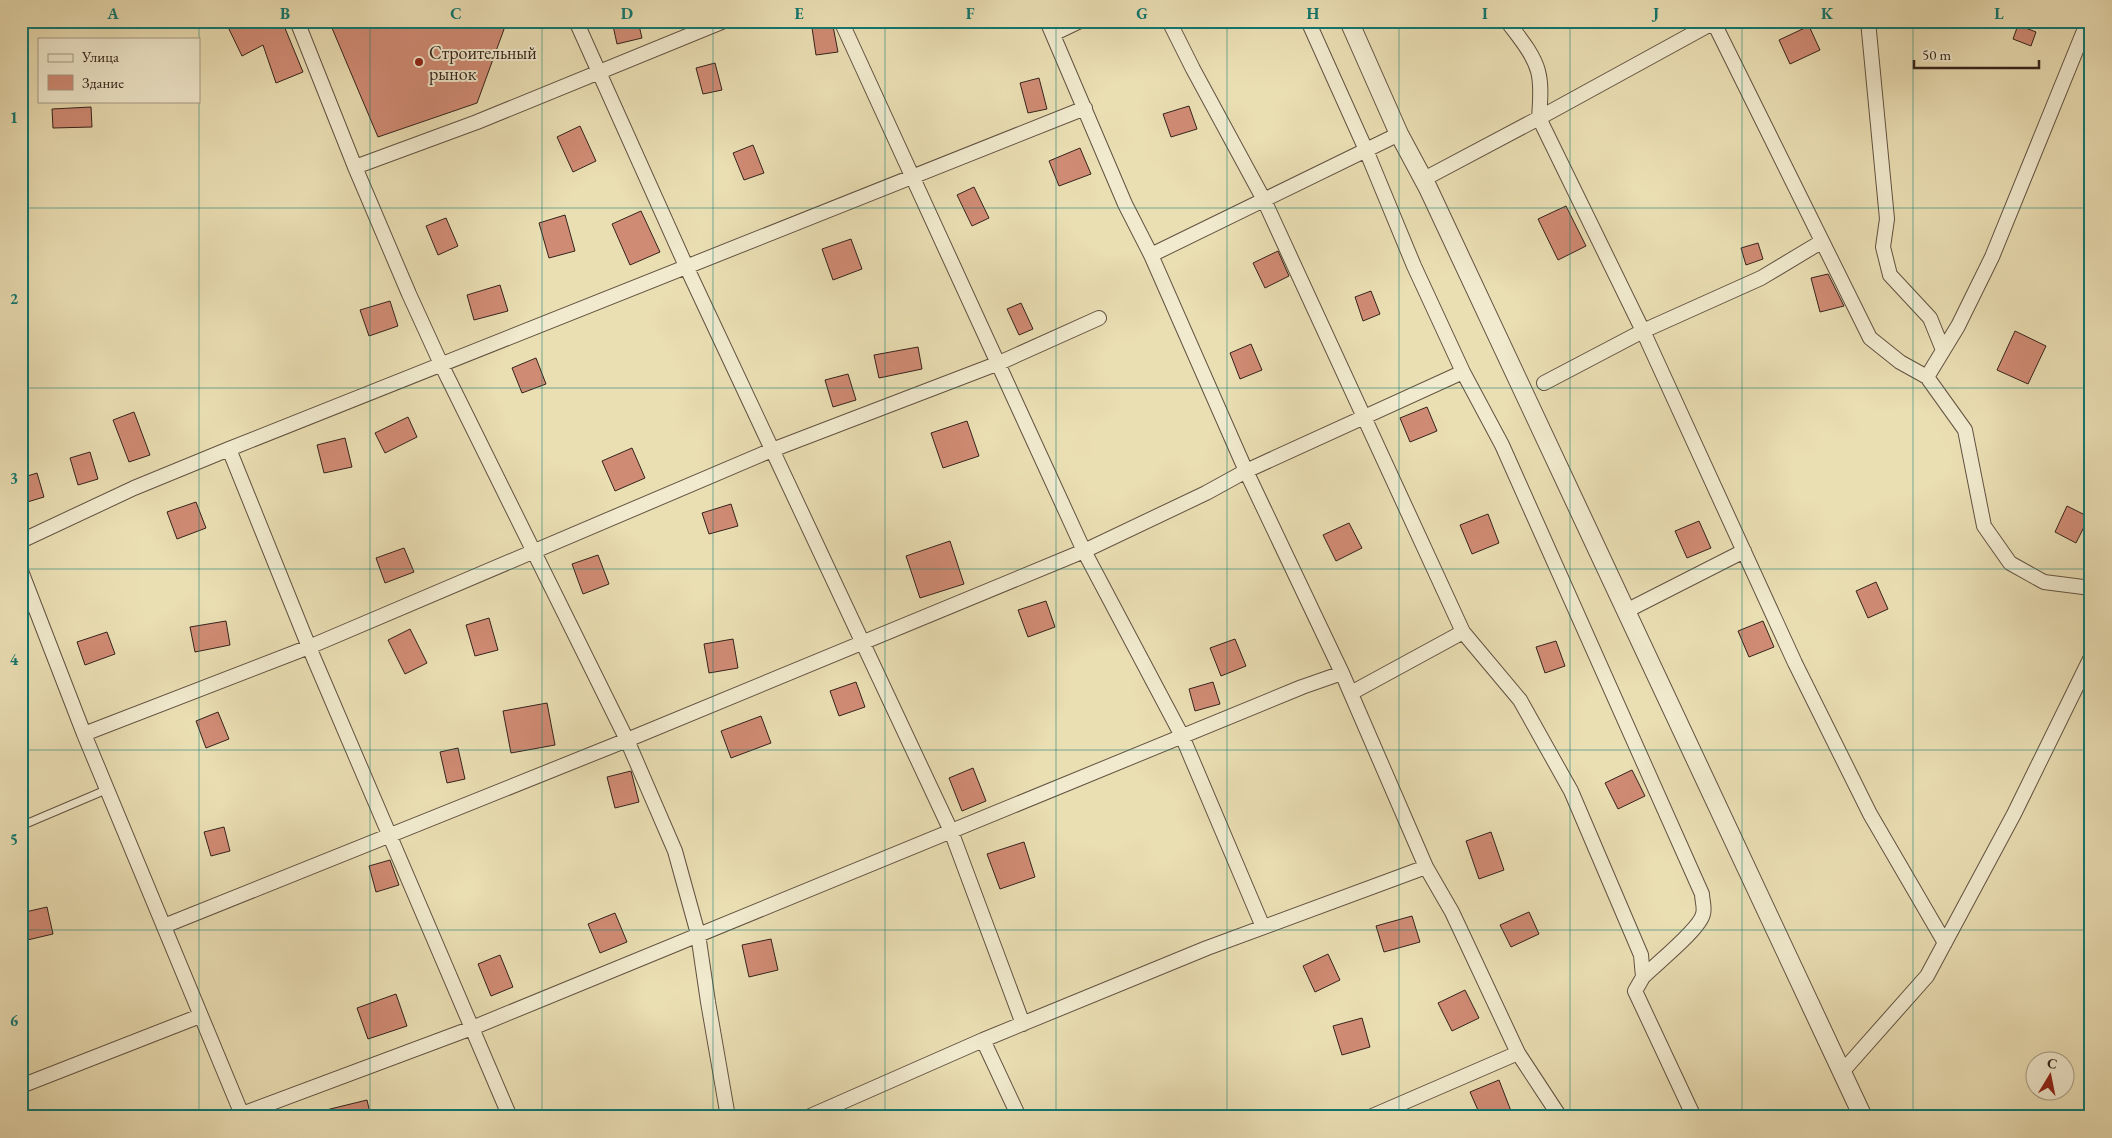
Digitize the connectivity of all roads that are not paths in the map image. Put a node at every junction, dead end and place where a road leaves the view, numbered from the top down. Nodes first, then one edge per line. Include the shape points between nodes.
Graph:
1 (297, 21) edge
2 (576, 21) edge
3 (724, 21) edge
4 (841, 21) edge
5 (1047, 21) edge
6 (1080, 21) edge
7 (1169, 21) edge
8 (1308, 21) edge
9 (1349, 21) edge
10 (1507, 21) edge
11 (1868, 21) edge
12 (2088, 21) edge
13 (1714, 22) edge
14 (1053, 34) junction
15 (598, 71) junction
16 (1084, 108) junction
17 (1540, 118) junction
18 (1399, 134) junction
19 (1366, 150) junction
20 (355, 166) junction
21 (913, 176) junction
22 (1424, 179) junction
23 (1264, 200) junction
24 (1821, 242) junction
25 (1151, 255) junction
26 (686, 266) junction
27 (1099, 318) dead end
28 (1643, 331) junction
29 (1943, 350) junction
30 (999, 363) junction
31 (441, 364) junction
32 (1463, 372) junction
33 (1927, 376) junction
34 (1544, 383) dead end
35 (1365, 418) junction
36 (229, 449) junction
37 (772, 450) junction
38 (1246, 471) junction
39 (21, 541) edge
40 (533, 551) junction
41 (1084, 551) junction
42 (1744, 551) junction
43 (21, 572) edge
44 (2091, 588) edge
45 (1626, 611) junction
46 (1463, 632) junction
47 (863, 643) junction
48 (308, 647) junction
49 (2091, 657) edge
50 (1342, 673) junction
51 (1351, 693) junction
52 (84, 734) junction
53 (1182, 736) junction
54 (627, 740) junction
55 (108, 789) junction
56 (21, 826) edge
57 (951, 831) junction
58 (389, 836) junction
59 (1426, 866) junction
60 (164, 926) junction
61 (1263, 927) junction
62 (698, 934) junction
63 (1945, 943) junction
64 (1643, 977) junction
65 (200, 1016) junction
66 (1023, 1024) junction
67 (472, 1028) junction
68 (983, 1040) junction
69 (1518, 1052) junction
70 (1842, 1072) junction
71 (21, 1086) edge
72 (242, 1116) edge
73 (510, 1117) edge
74 (728, 1117) edge
75 (808, 1117) edge
76 (1019, 1117) edge
77 (1370, 1117) edge
78 (1560, 1117) edge
79 (1694, 1117) edge
80 (1863, 1117) edge

1 - 20 street
2 - 15 street
3 - 15 street
4 - 21 street
5 - 14 street
6 - 14 street
7 - 23 street
8 - 19 street
9 - 18 street
10 - 17 street via 1538,70
11 - 29 street via 1887,219 1883,247 1890,275 1930,318
12 - 29 street via 1992,257
13 - 17 street
13 - 24 street
14 - 16 street
15 - 20 street via 477,122
15 - 26 street
16 - 21 street
16 - 25 street
17 - 22 street
17 - 28 street
18 - 19 street
18 - 22 street
19 - 23 street
19 - 32 street
20 - 31 street
21 - 26 street
21 - 30 street
22 - 45 street
23 - 25 street
23 - 35 street
24 - 28 street via 1761,278
24 - 33 street via 1870,338 1900,362
25 - 38 street
26 - 31 street
26 - 37 street
27 - 30 street
28 - 34 street
28 - 42 street
29 - 33 street
30 - 37 street
30 - 41 street
31 - 36 street
31 - 40 street
32 - 35 street
32 - 64 street via 1506,454 1702,894 1703,914 1694,931
33 - 44 street via 1965,430 1984,526 2010,563 2044,582
35 - 38 street
35 - 46 street
36 - 39 street via 134,488
36 - 48 street
37 - 40 street
37 - 47 street
38 - 41 street
38 - 50 street
40 - 48 street
40 - 54 street
41 - 47 street
41 - 53 street
42 - 45 street
42 - 63 street via 1870,814
43 - 52 street
45 - 70 street
46 - 51 street
46 - 64 street via 1520,700 1571,791 1641,955
47 - 54 street
47 - 57 street
48 - 52 street
48 - 58 street
49 - 63 street via 2014,814
50 - 51 street
50 - 53 street
51 - 59 street
52 - 55 street
53 - 57 street
53 - 61 street
54 - 58 street
54 - 62 street via 675,851
55 - 56 lane
55 - 60 street
57 - 62 street
57 - 66 street
58 - 60 street
58 - 67 street
59 - 61 street
59 - 69 street via 1452,912
60 - 65 street
61 - 66 street
62 - 67 street
62 - 74 street
63 - 70 street via 1927,976
64 - 79 street via 1635,991
65 - 71 street
65 - 72 street
66 - 68 street
67 - 72 street
67 - 73 street
68 - 75 street
68 - 76 street
69 - 77 street
69 - 78 street
70 - 80 street

